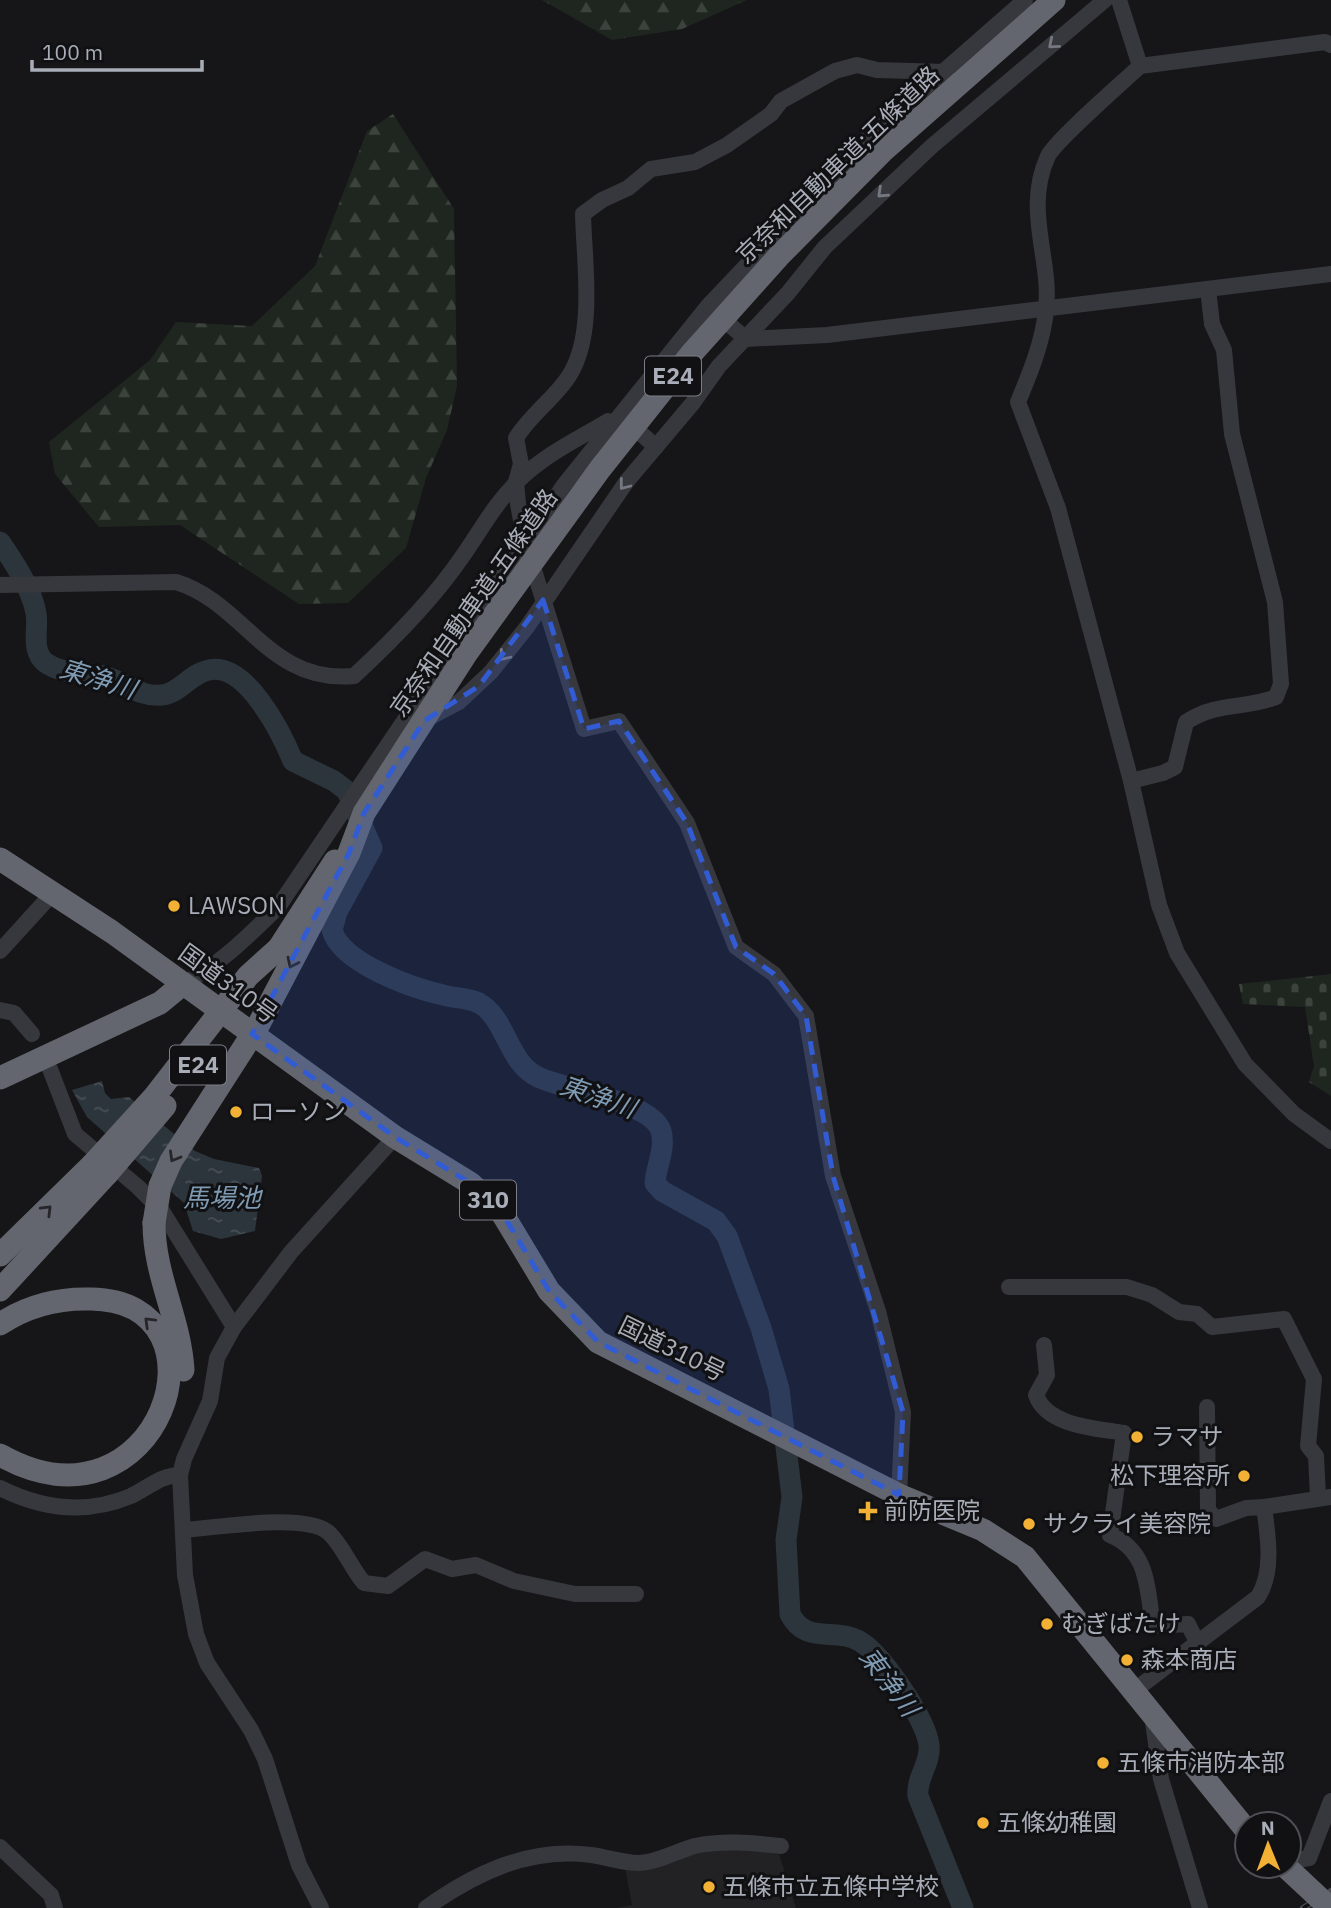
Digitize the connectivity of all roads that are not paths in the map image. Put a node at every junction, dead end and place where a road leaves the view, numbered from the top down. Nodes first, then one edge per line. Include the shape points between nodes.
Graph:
1 (1025, 0) edge
2 (1054, 0) edge
3 (1105, 0) edge
4 (1119, 0) edge
5 (1331, 46) edge
6 (1140, 66) junction
7 (946, 72) junction
8 (1331, 274) edge
9 (1208, 289) junction
10 (708, 306) junction
11 (1047, 309) junction
12 (746, 339) junction
13 (619, 414) junction
14 (656, 447) junction
15 (516, 482) junction
16 (525, 542) junction
17 (8, 585) edge
18 (543, 600) junction
19 (402, 726) junction
20 (1131, 781) junction
21 (364, 813) junction
22 (0, 859) edge
23 (52, 894) junction
24 (0, 951) edge
25 (183, 984) junction
26 (0, 1010) edge
27 (32, 1034) dead end
28 (0, 1063) edge
29 (50, 1069) dead end
30 (0, 1078) edge
31 (394, 1137) junction
32 (1331, 1141) edge
33 (100, 1169) junction
34 (0, 1255) edge
35 (1009, 1287) dead end
36 (0, 1290) edge
37 (0, 1324) edge
38 (234, 1327) junction
39 (1044, 1345) dead end
40 (1207, 1407) dead end
41 (0, 1455) edge
42 (0, 1465) edge
43 (180, 1475) junction
44 (0, 1488) edge
45 (899, 1495) junction
46 (1324, 1497) edge
47 (1264, 1507) junction
48 (183, 1530) junction
49 (636, 1594) dead end
50 (1198, 1644) junction
51 (1135, 1690) junction
52 (1152, 1715) junction
53 (1331, 1801) edge
54 (1233, 1814) edge
55 (781, 1846) dead end
56 (0, 1847) edge
57 (1303, 1860) edge
58 (1303, 1874) edge
59 (55, 1908) edge
60 (321, 1908) edge
61 (426, 1908) edge
62 (1200, 1908) edge
63 (1330, 1908) edge

1 - 7 street
2 - 21 highway, 京奈和自動車道;五條道路 / E24, bridge via 883,150 692,353 508,594
3 -> 12 street via 885,190 825,247
4 - 6 street
5 - 6 street via 1325,42
6 - 11 street via 1049,154 1037,209
7 - 10 street via 864,141
7 - 15 street via 877,71 857,65 827,74 781,101 771,114 727,145 695,162 651,169 583,214 585,334 568,378 516,438 521,464
8 - 9 street
9 - 11 street
9 - 20 street via 1212,324 1224,350 1232,434 1275,602 1280,684 1276,697 1262,703 1223,705 1186,722 1175,767
10 - 12 street
10 - 13 street
11 - 12 street via 877,330
11 - 20 street via 1035,363 1018,402 1058,508
12 - 14 street
13 - 14 street
13 - 15 street
13 - 16 street
14 -> 18 street via 607,507
15 - 16 street
15 - 17 street via 424,605 354,676 312,674 284,660 197,589 176,582
16 - 18 street
16 - 19 street
18 -> 19 street via 479,685 440,713
18 - 45 street via 584,729 618,721 687,823 736,947 774,974 806,1016 833,1176 878,1311 903,1412
19 - 25 street via 278,907 243,941
20 - 32 street via 1159,905 1198,991 1245,1064 1294,1114
21 - 33 highway, 京奈和自動車道;五條道路 / E24, bridge via 279,948 248,976
21 -> 42 highway, bridge via 349,853 259,1024 171,1161 160,1186 154,1223 156,1265 178,1334 183,1376 181,1395 161,1437 124,1469 97,1480 45,1482
22 - 23 highway, 国道310号 / 310
23 - 24 street
23 - 25 highway, 国道310号 / 310
25 - 28 highway via 152,990
25 - 30 highway via 160,1003
25 - 31 highway, 国道310号 / 310
26 - 27 street via 14,1013
29 - 38 street via 75,1134 162,1211
31 - 38 street via 292,1252
31 - 45 highway, 国道310号 / 310 via 470,1183 502,1213 549,1291 598,1342
34 -> 33 highway
33 - 36 highway
35 - 46 street via 1127,1287 1152,1295 1179,1312 1197,1314 1212,1327 1284,1319 1314,1379 1308,1447 1316,1455
41 -> 37 highway via 23,1468 54,1473 84,1472 115,1462 141,1442 162,1413 170,1391 167,1352 157,1330 129,1306 108,1299 54,1302
38 - 43 street via 217,1358 210,1401
39 - 50 street via 1047,1375 1036,1395 1040,1406 1058,1418 1124,1433 1110,1535 1126,1541 1142,1563 1153,1626 1188,1624
40 - 47 street via 1208,1510 1216,1519
43 - 44 street via 170,1475 114,1502 76,1507 29,1502
43 - 48 street
45 - 51 highway, 国道310号 / 310 via 983,1530 1025,1557
46 - 47 street
47 - 50 street via 1266,1584 1258,1597
48 - 49 street via 283,1522 317,1527 333,1537 364,1583 388,1586 425,1559 452,1569 476,1565 514,1581 575,1594
48 - 60 street via 188,1605 196,1634 207,1663 265,1759 299,1865
50 - 51 street
51 - 52 highway, 国道310号 / 310
52 - 54 highway, 国道310号 / 310
52 - 62 street via 1161,1779
53 - 57 street via 1309,1858
55 - 61 street via 731,1842 640,1863 563,1854 524,1859 463,1882
56 - 59 street via 51,1895
58 - 63 highway, bridge

